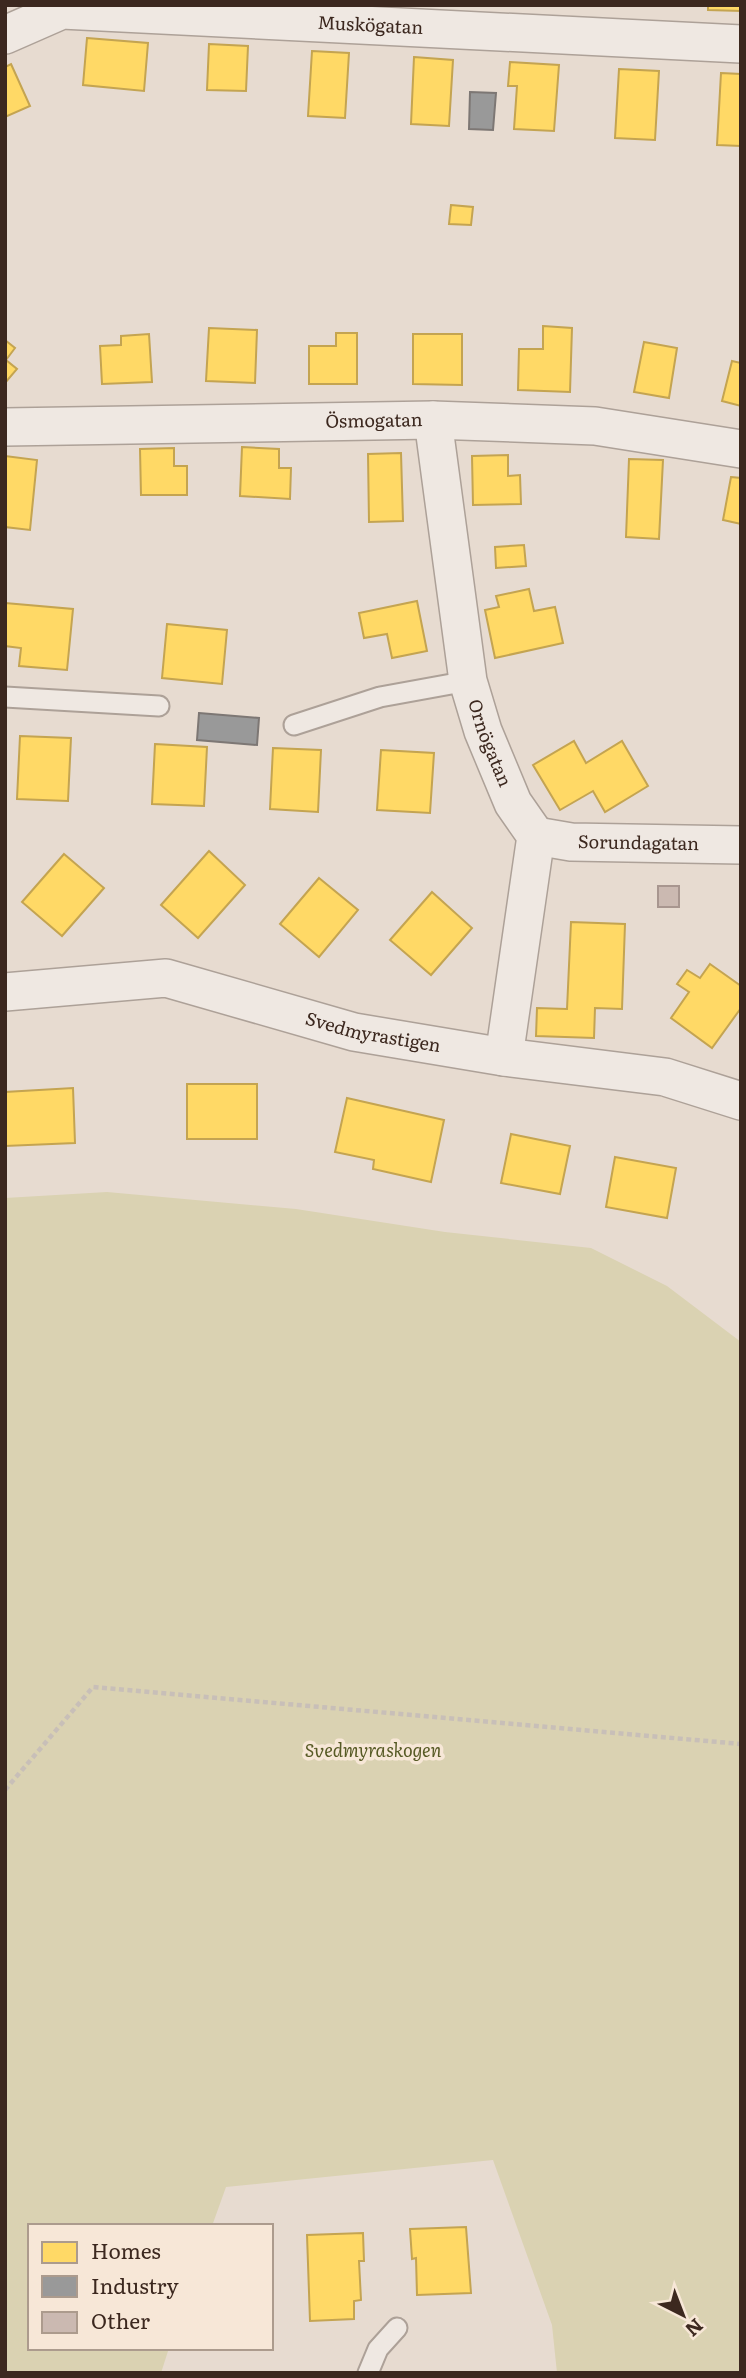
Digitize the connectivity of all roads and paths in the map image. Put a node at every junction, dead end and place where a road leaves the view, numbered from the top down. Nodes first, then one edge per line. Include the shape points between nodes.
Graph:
1 (63, 8) edge
2 (5, 35) edge
3 (741, 44) edge
4 (433, 420) junction
5 (5, 427) edge
6 (741, 449) edge
7 (468, 681) junction
8 (5, 697) edge
9 (159, 706) dead end
10 (294, 725) dead end
11 (536, 836) junction
12 (741, 845) edge
13 (5, 992) edge
14 (504, 1057) junction
15 (741, 1101) edge
16 (741, 1744) edge
17 (5, 1790) edge
18 (397, 2328) dead end
19 (368, 2373) edge

1 - 2 street, Muskögatan
1 - 3 street, Muskögatan
4 - 5 street, Ösmogatan
4 - 6 street, Ösmogatan via 595,426
4 - 7 street, Ornögatan
7 - 10 lane via 380,697
7 - 11 street, Ornögatan via 513,803
8 - 9 lane
11 - 12 street, Sorundagatan via 570,842
11 - 14 street
13 - 14 street, Svedmyrastigen via 166,978 354,1032
14 - 15 street, Svedmyrastigen via 665,1077
16 - 17 path via 93,1687
18 - 19 lane via 378,2349

